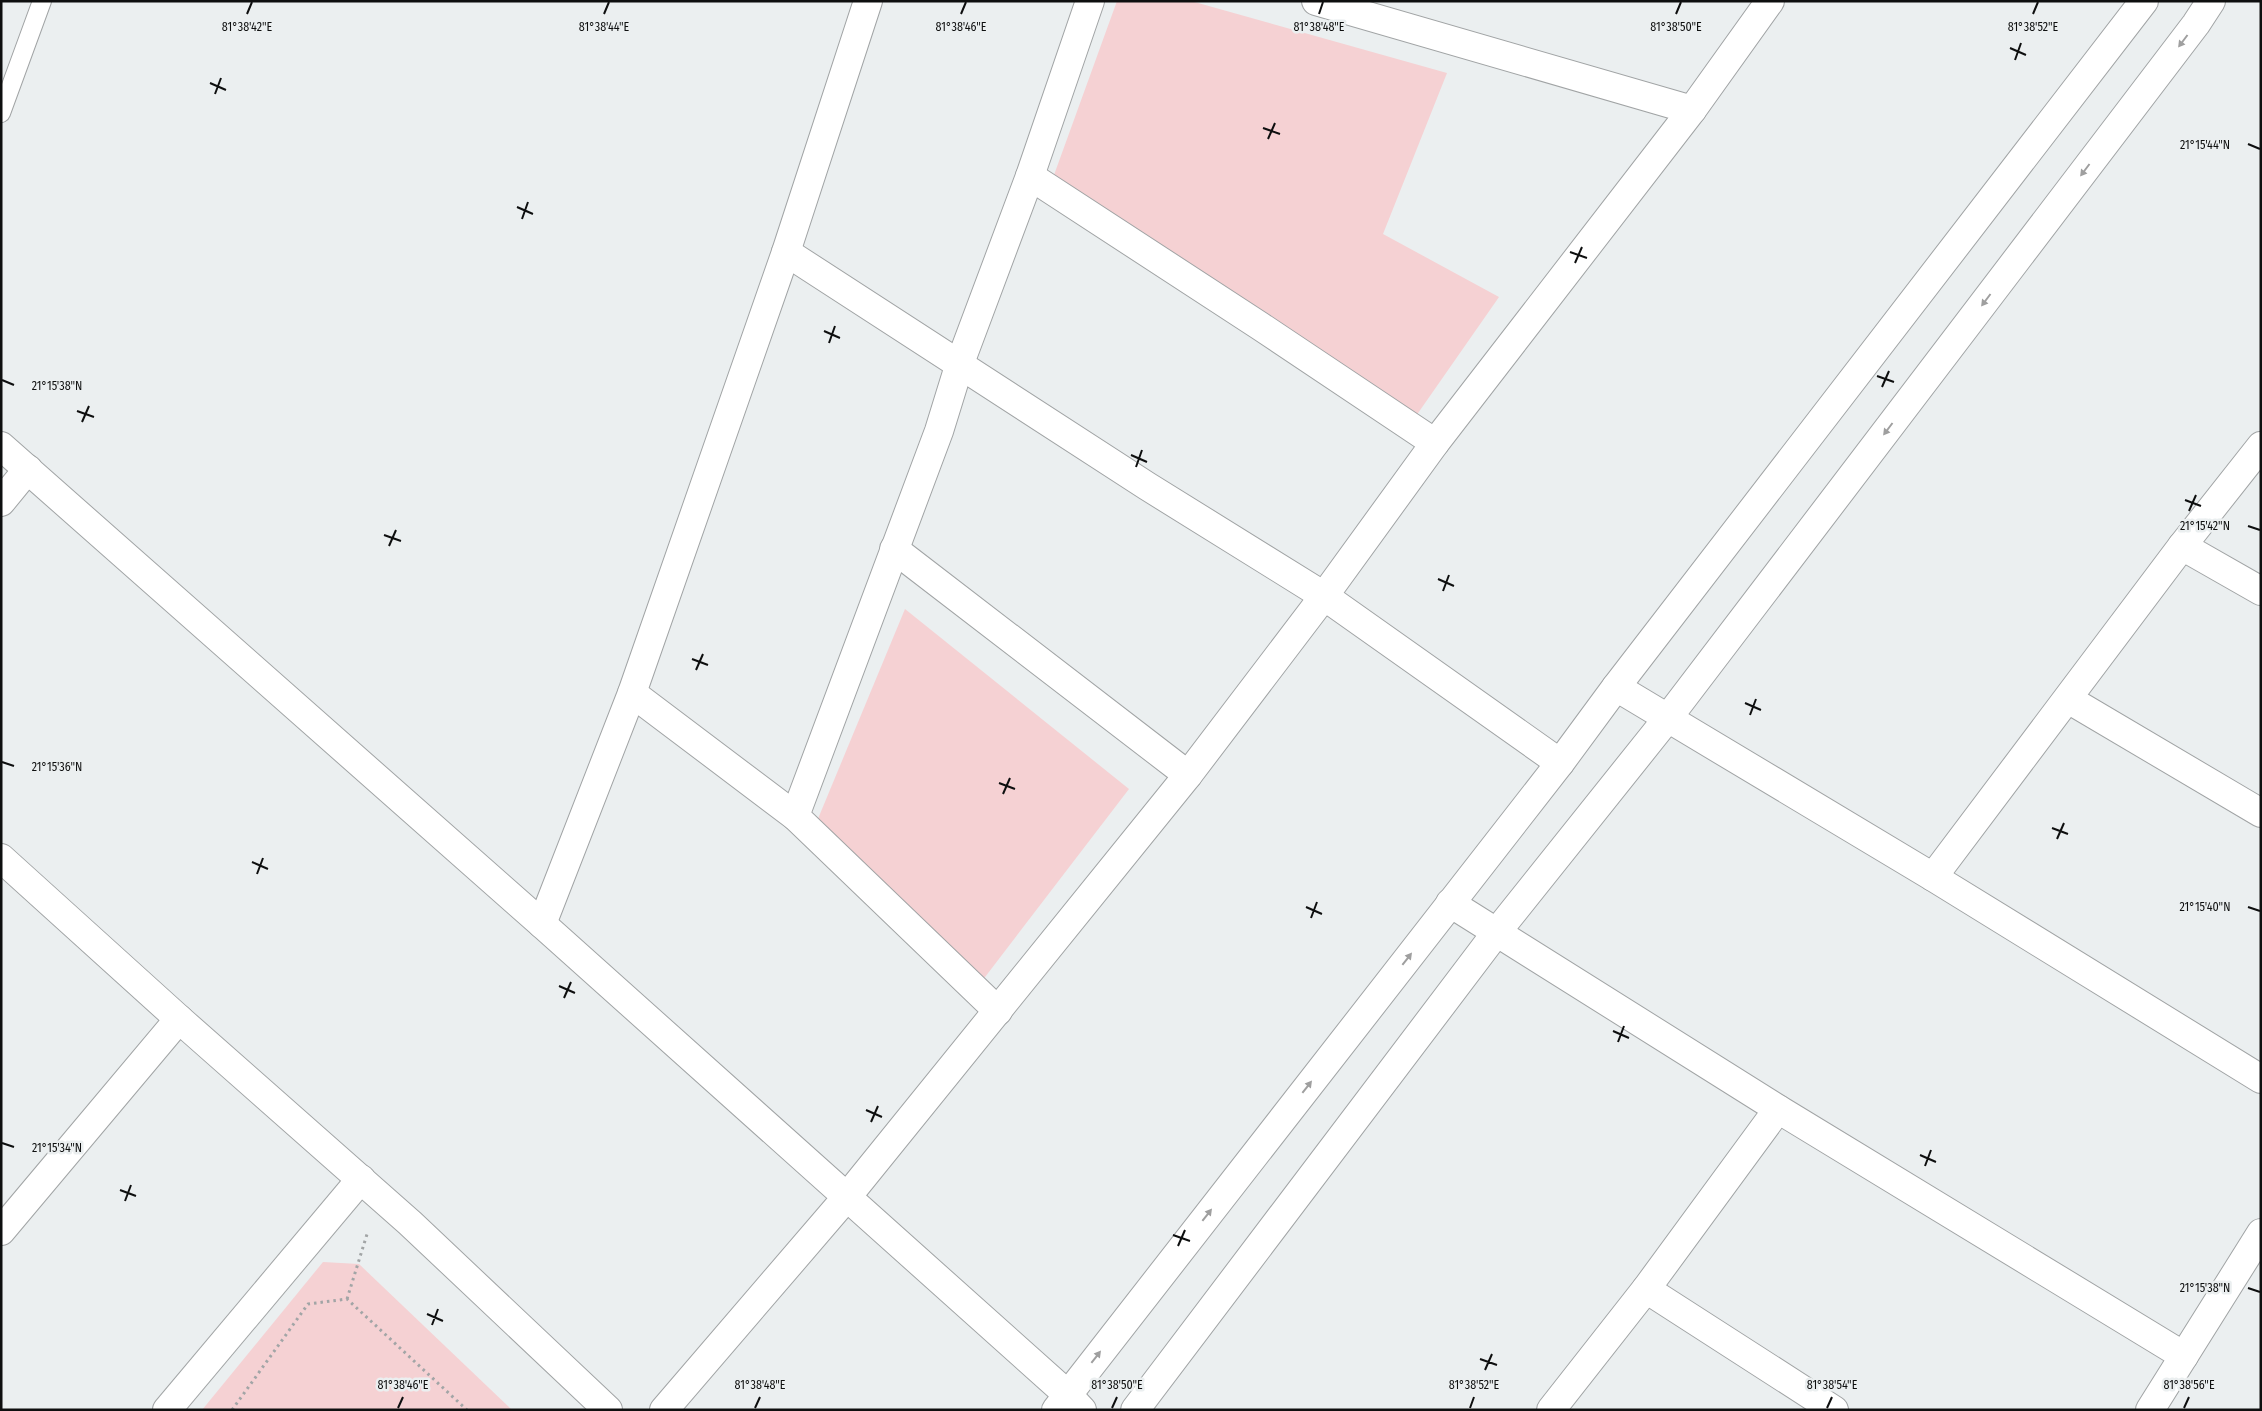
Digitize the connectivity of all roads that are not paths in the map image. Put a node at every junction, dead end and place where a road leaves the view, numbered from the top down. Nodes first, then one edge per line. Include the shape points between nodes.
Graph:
1 (42, 1) edge
2 (868, 1) edge
3 (1090, 1) edge
4 (1316, 1) edge
5 (1770, 1) edge
6 (2144, 1) edge
7 (2211, 1) edge
8 (1692, 110) junction
9 (1, 113) edge
10 (1030, 176) junction
11 (786, 252) junction
12 (960, 363) junction
13 (1435, 443) junction
14 (1, 446) edge
15 (2261, 446) edge
16 (28, 470) junction
17 (1, 502) edge
18 (2182, 546) junction
19 (894, 549) junction
20 (2261, 591) edge
21 (1324, 596) junction
22 (1616, 687) junction
23 (632, 693) junction
24 (2068, 699) junction
25 (1667, 719) junction
26 (1560, 763) junction
27 (1188, 775) junction
28 (2261, 813) edge
29 (795, 816) junction
30 (1, 858) edge
31 (1933, 877) junction
32 (1450, 903) junction
33 (542, 924) junction
34 (1496, 933) junction
35 (998, 1011) junction
36 (178, 1019) junction
37 (2261, 1079) edge
38 (1778, 1108) junction
39 (370, 1187) junction
40 (846, 1198) junction
41 (1, 1231) edge
42 (2261, 1233) edge
43 (1646, 1289) junction
44 (2184, 1356) junction
45 (1068, 1405) edge
46 (167, 1410) edge
47 (608, 1410) edge
48 (664, 1410) edge
49 (1134, 1410) edge
50 (1551, 1410) edge
51 (1834, 1410) edge
52 (2150, 1410) edge

1 - 9 lane
2 - 11 street
3 - 10 street
4 - 8 street
5 - 8 street
6 - 22 street
7 -> 25 street
8 - 13 street
10 - 12 street
10 - 13 street
11 - 12 street
11 - 23 street
12 - 19 street via 939,431
12 - 21 street via 1147,486
13 - 21 street
14 - 16 street
15 - 18 street
16 - 17 street
16 - 33 street
18 - 20 street
18 - 24 street
19 - 27 street
19 - 29 street
21 - 26 street
21 - 27 street
22 - 25 street
22 - 26 street
23 - 29 street
23 - 33 street
24 - 28 street
24 - 31 street
25 - 31 street
25 - 34 street
26 - 32 street
27 - 35 street
29 - 35 street
30 - 36 street
31 - 37 street
32 - 34 street
45 -> 32 street
33 - 40 street
34 - 38 street
34 - 49 street
35 - 40 street
36 - 39 street
36 - 41 street
38 - 43 street
38 - 44 street
39 - 46 street
39 - 47 street
40 - 45 street
40 - 48 street
42 - 44 street
43 - 50 street
43 - 51 street
44 - 52 street

